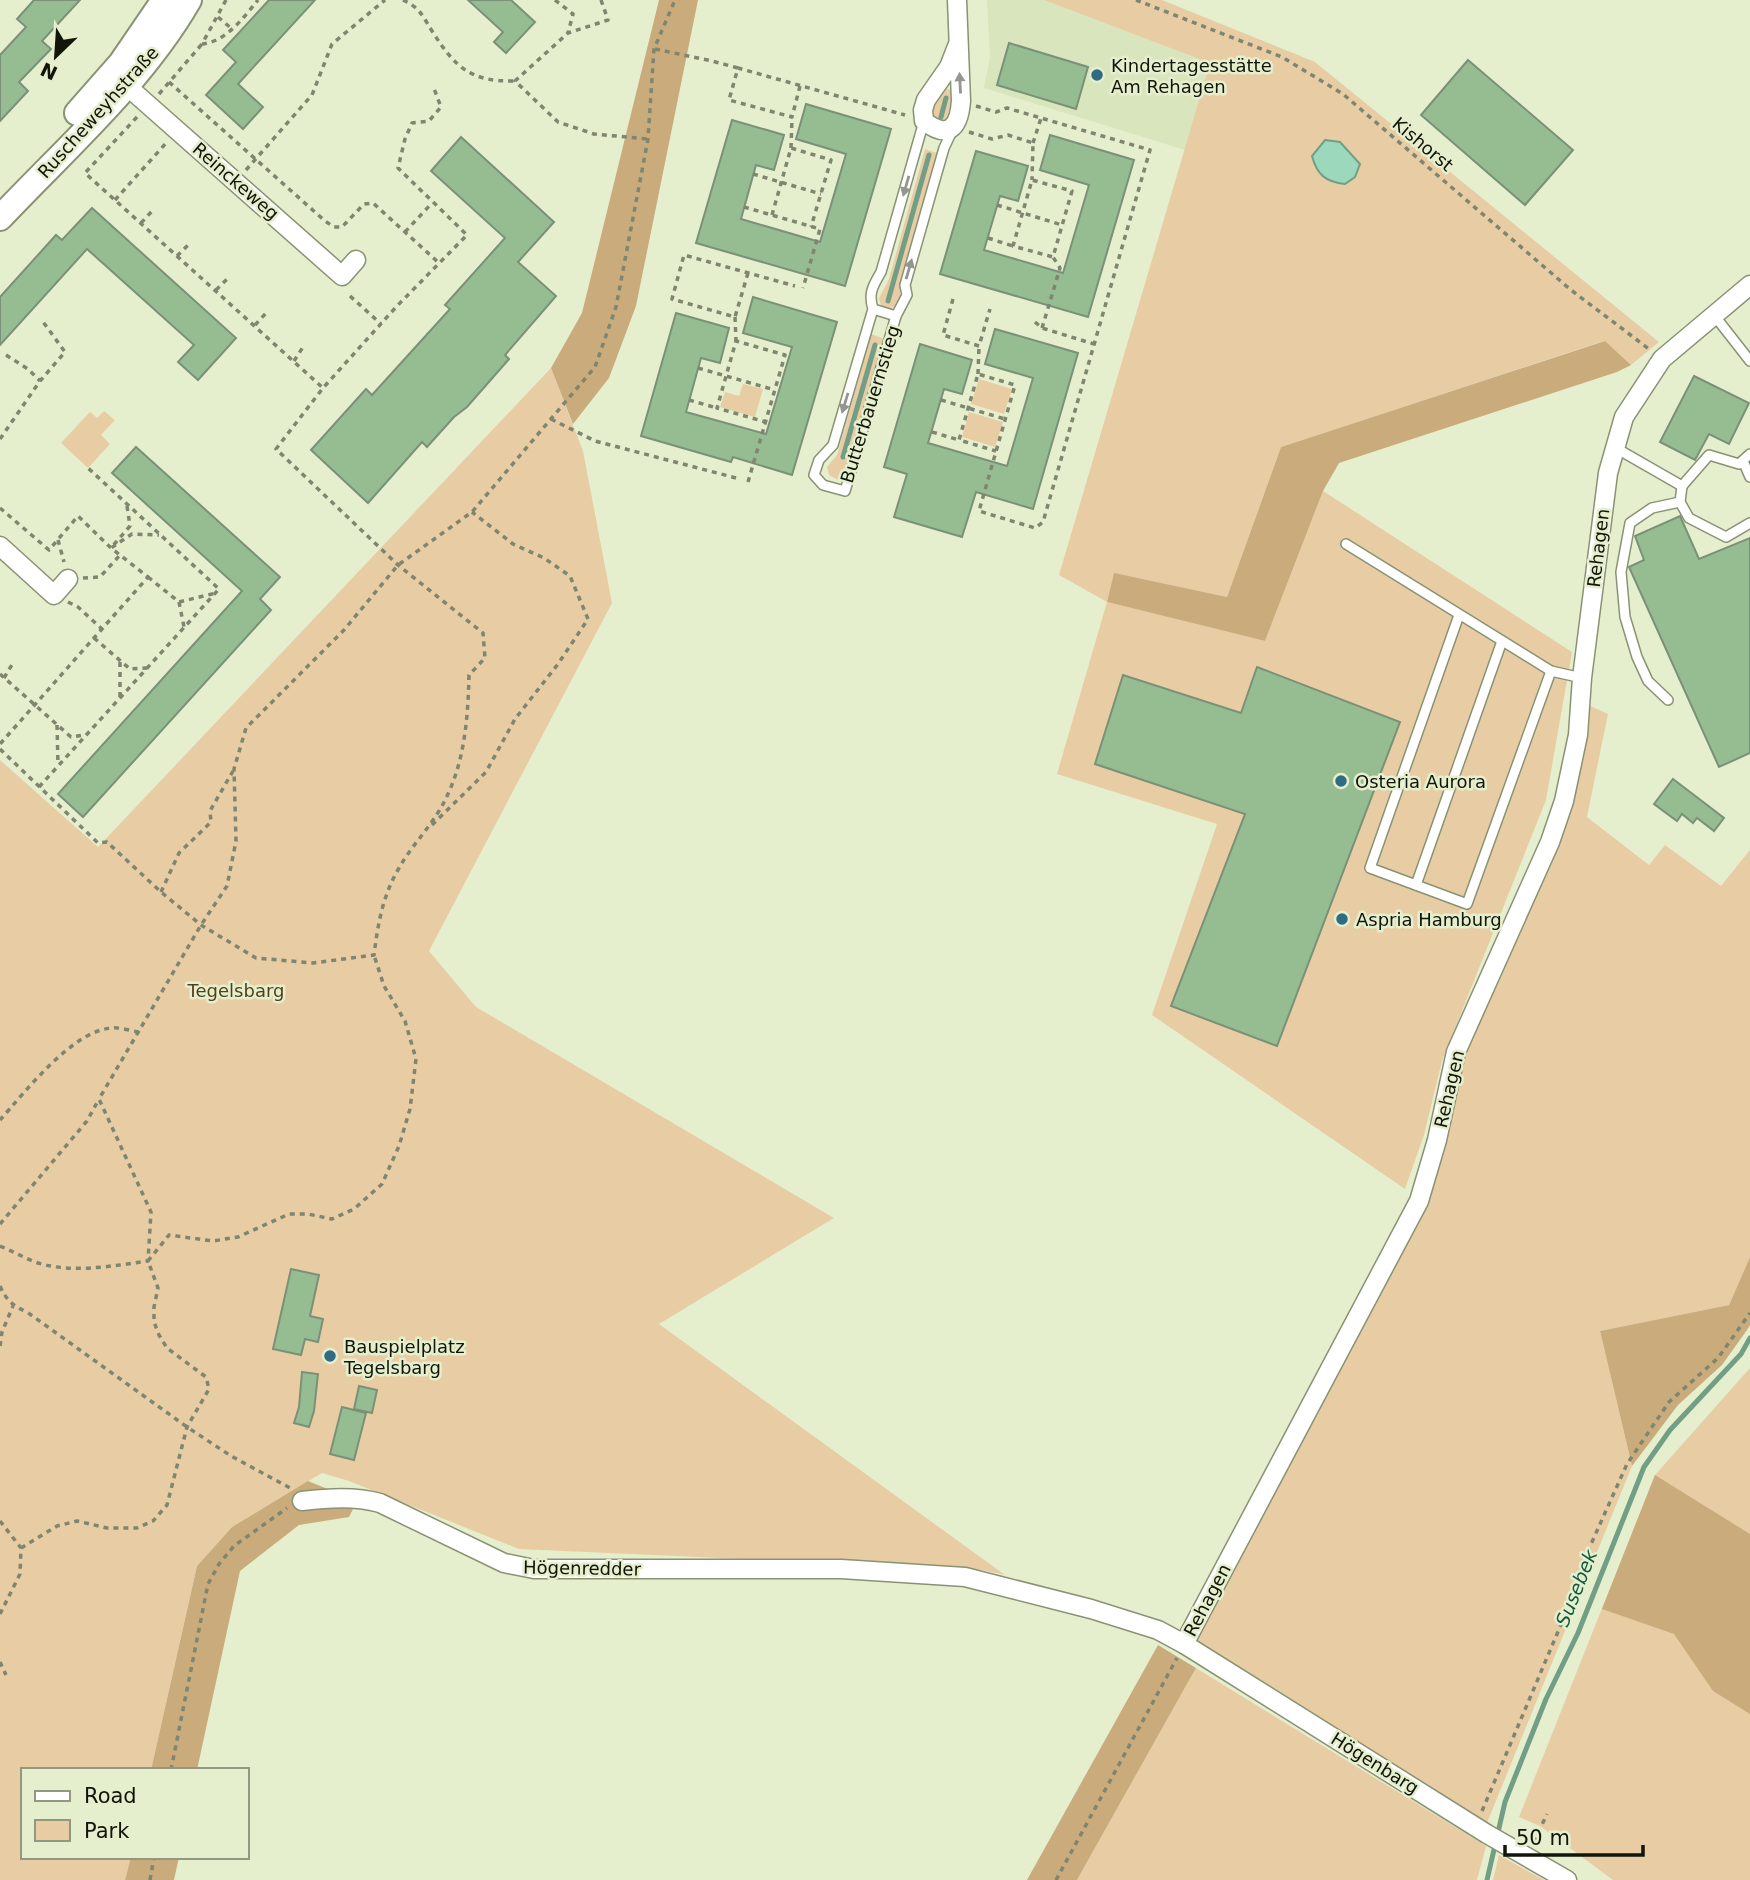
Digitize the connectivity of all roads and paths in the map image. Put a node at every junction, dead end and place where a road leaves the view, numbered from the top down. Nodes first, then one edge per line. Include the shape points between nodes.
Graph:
1 (164, 0) edge
2 (189, 0) edge
3 (226, 0) edge
4 (258, 0) edge
5 (385, 0) edge
6 (403, 0) edge
7 (555, 0) edge
8 (601, 0) edge
9 (675, 0) edge
10 (957, 0) edge
11 (1136, 0) edge
12 (218, 17) junction
13 (232, 29) junction
14 (568, 33) junction
15 (202, 44) junction
16 (958, 44) junction
17 (654, 49) junction
18 (738, 68) junction
19 (120, 79) junction
20 (515, 81) junction
21 (169, 82) junction
22 (433, 86) dead end
23 (800, 86) junction
24 (961, 101) junction
25 (149, 105) junction
26 (792, 117) junction
27 (1041, 118) junction
28 (924, 121) junction
29 (954, 127) junction
30 (177, 130) junction
31 (648, 139) junction
32 (1033, 143) junction
33 (791, 148) junction
34 (256, 159) junction
35 (754, 174) dead end
36 (1032, 180) junction
37 (236, 182) junction
38 (781, 182) junction
39 (821, 194) junction
40 (0, 196) edge
41 (115, 200) junction
42 (433, 202) junction
43 (997, 205) dead end
44 (744, 207) dead end
45 (154, 209) dead end
46 (1023, 213) junction
47 (772, 215) junction
48 (0, 218) edge
49 (141, 223) junction
50 (1062, 225) junction
51 (811, 227) junction
52 (405, 232) junction
53 (988, 238) dead end
54 (190, 243) dead end
55 (1013, 246) junction
56 (177, 256) junction
57 (1053, 257) junction
58 (356, 260) dead end
59 (440, 263) junction
60 (748, 273) junction
61 (228, 278) dead end
62 (1750, 285) edge
63 (795, 286) dead end
64 (803, 288) dead end
65 (216, 290) junction
66 (350, 296) dead end
67 (953, 299) dead end
68 (873, 309) junction
69 (990, 309) dead end
70 (268, 311) dead end
71 (1714, 315) junction
72 (896, 316) junction
73 (735, 317) junction
74 (41, 319) dead end
75 (1035, 322) dead end
76 (381, 324) junction
77 (255, 325) junction
78 (1042, 328) junction
79 (736, 341) junction
80 (1094, 344) junction
81 (979, 346) junction
82 (303, 347) dead end
83 (6, 355) dead end
84 (1662, 359) junction
85 (294, 360) junction
86 (1750, 361) edge
87 (698, 368) dead end
88 (978, 374) junction
89 (726, 376) junction
90 (40, 381) junction
91 (323, 387) junction
92 (775, 390) junction
93 (689, 400) dead end
94 (941, 400) dead end
95 (717, 408) junction
96 (968, 408) junction
97 (551, 419) junction
98 (1005, 419) junction
99 (766, 422) junction
100 (932, 432) dead end
101 (0, 439) edge
102 (959, 440) junction
103 (1614, 447) junction
104 (996, 451) junction
105 (1746, 458) edge
106 (88, 468) dead end
107 (1750, 477) edge
108 (740, 480) dead end
109 (748, 482) dead end
110 (1682, 486) junction
111 (1679, 502) junction
112 (127, 504) junction
113 (0, 508) edge
114 (472, 512) junction
115 (1750, 523) edge
116 (160, 534) junction
117 (58, 540) junction
118 (1346, 544) dead end
119 (0, 546) edge
120 (111, 548) junction
121 (120, 555) junction
122 (398, 565) junction
123 (148, 577) junction
124 (68, 579) junction
125 (216, 593) junction
126 (54, 595) junction
127 (179, 602) junction
128 (1459, 615) junction
129 (184, 628) junction
130 (102, 629) junction
131 (94, 638) junction
132 (1502, 641) junction
133 (120, 661) junction
134 (13, 663) dead end
135 (148, 668) junction
136 (1550, 671) junction
137 (2, 676) edge
138 (1581, 678) junction
139 (120, 698) junction
140 (1668, 700) dead end
141 (35, 707) junction
142 (57, 725) junction
143 (87, 735) junction
144 (0, 747) edge
145 (58, 767) junction
146 (234, 769) junction
147 (39, 787) junction
148 (427, 830) junction
149 (1416, 885) junction
150 (161, 892) junction
151 (201, 925) junction
152 (374, 955) junction
153 (139, 1032) junction
154 (99, 1099) junction
155 (0, 1120) edge
156 (0, 1224) edge
157 (0, 1246) edge
158 (149, 1261) junction
159 (0, 1286) edge
160 (13, 1306) junction
161 (1750, 1313) edge
162 (1, 1331) edge
163 (0, 1346) edge
164 (187, 1427) junction
165 (302, 1502) junction
166 (0, 1521) edge
167 (21, 1548) junction
168 (0, 1615) edge
169 (6, 1619) dead end
170 (1184, 1644) junction
171 (0, 1661) edge
172 (6, 1675) dead end
173 (171, 1768) edge
174 (1546, 1814) dead end
175 (1480, 1830) junction
176 (1520, 1853) junction
177 (154, 1859) edge
178 (150, 1880) edge
179 (1056, 1880) edge
180 (1567, 1880) edge

1 - 19 street, Ruscheweyhstraße
2 - 19 street, Ruscheweyhstraße via 178,19
3 - 12 path
4 - 13 path
5 - 34 path via 332,44 312,95
6 - 20 path via 417,6 460,68 489,81
7 - 14 path via 573,15
8 - 14 path via 608,20
9 - 17 path
10 - 16 street, Butterbauernstieg
11 - 84 path, Kishorst via 1282,57 1343,94 1571,290
12 - 13 path
12 - 15 path
13 - 15 path
14 - 20 path
15 - 21 path
24 -> 16 street, Butterbauernstieg
16 - 28 street, Butterbauernstieg via 949,67 926,100
17 - 18 path
17 - 31 path
18 - 23 path
18 - 26 path via 729,100
19 - 25 street, Reinckeweg
19 - 40 street, Ruscheweyhstraße
19 - 48 street, Ruscheweyhstraße
20 - 31 path via 558,122 594,134
21 - 25 path
21 - 34 path
22 - 42 path via 440,107 429,121 412,123 398,168
23 - 26 path
23 - 28 path
24 - 27 path
24 - 29 street, Butterbauernstieg
25 - 30 street, Reinckeweg
25 - 41 path via 85,173
26 - 33 path
27 - 32 path
27 - 80 path via 1150,150
28 - 29 street via 937,130
28 -> 68 lane, Butterbauernstieg via 881,272 872,287
29 - 32 path via 992,139 1008,135
72 -> 29 lane, Butterbauernstieg via 907,295 908,273
30 - 37 street, Reinckeweg
30 - 41 path
31 - 97 path via 616,307 595,367
32 - 36 path
33 - 38 path
33 - 39 path via 831,160
34 - 37 path
34 - 52 path via 334,228 373,203
35 - 38 path
36 - 46 path
36 - 50 path via 1072,191
37 - 58 street, Reinckeweg via 342,276
38 - 39 path
38 - 47 path
39 - 51 path
41 - 49 path
42 - 52 path
42 - 59 path via 467,235
43 - 46 path
44 - 47 path
45 - 49 path
46 - 50 path
46 - 55 path
47 - 51 path
49 - 56 path
50 - 57 path
51 - 64 path via 820,229
52 - 59 path
53 - 55 path
54 - 56 path
55 - 57 path
56 - 65 path
57 - 78 path via 1060,268
59 - 76 path
60 - 63 path
60 - 73 path
60 - 73 path via 684,255 672,299
61 - 65 path
62 - 71 street, Rehagen
65 - 77 path
66 - 76 path
67 - 81 path via 943,335
68 - 72 lane
68 -> 72 lane, Butterbauernstieg via 833,445 819,460 814,475 823,485 845,491
69 - 81 path
70 - 77 path
71 - 84 street, Rehagen
71 - 86 lane
73 - 79 path
74 - 90 path via 65,352
75 - 78 path
76 - 91 path
77 - 85 path
78 - 80 path
79 - 89 path
79 - 92 path via 785,355
80 - 104 path via 1039,527 979,511
81 - 88 path
82 - 85 path
83 - 90 path
84 - 103 street, Rehagen via 1624,417
85 - 91 path
87 - 89 path
88 - 96 path
88 - 98 path via 1015,385
89 - 92 path
89 - 95 path
90 - 101 path
91 - 122 path via 276,449
92 - 99 path
93 - 95 path
94 - 96 path
95 - 99 path
96 - 98 path
96 - 102 path
97 - 108 path via 595,441
97 - 114 path
98 - 104 path
99 - 109 path
100 - 102 path
102 - 104 path
103 - 110 lane
103 - 138 street, Rehagen
105 - 107 lane
105 - 110 lane via 1739,464 1709,455
106 - 112 path
110 - 111 lane
111 - 115 lane via 1689,518 1726,537
111 - 140 lane via 1652,508 1630,523 1621,572 1625,617 1637,657 1648,681
112 - 116 path
112 - 120 path via 130,526
113 - 117 path via 48,550
114 - 122 path
114 - 148 path via 513,544 570,576 588,619 515,719 486,772
116 - 120 path via 132,534
116 - 125 path via 219,589
117 - 120 path via 78,516
117 - 124 path
118 - 128 lane
119 - 126 street
120 - 121 path
121 - 123 path
121 - 124 path via 100,577
122 - 146 path via 344,629 246,728
122 - 148 path via 483,632 485,658 469,676 468,718 459,761 448,796
123 - 127 path
123 - 130 path
124 - 126 street
125 - 127 path
125 - 129 path
126 - 130 path via 78,607
127 - 129 path
128 - 132 lane
128 - 149 lane via 1370,868
129 - 135 path
130 - 131 path
131 - 133 path
131 - 141 path
132 - 136 lane
132 - 149 lane
133 - 135 path via 130,669
133 - 139 path
134 - 137 path
135 - 139 path
136 - 138 lane
136 - 149 lane via 1466,904
137 - 141 path
138 - 170 street, Rehagen via 1578,735 1564,801 1455,1052 1419,1201
139 - 143 path
141 - 142 path
141 - 144 path
142 - 143 path via 71,737
142 - 145 path
143 - 145 path
144 - 147 path
145 - 147 path
146 - 150 path via 211,811 211,822 179,853
146 - 151 path via 236,841 227,886
147 - 150 path via 98,844 107,842
148 - 152 path via 385,896
150 - 151 path
151 - 152 path via 256,958 313,963
151 - 153 path
152 - 158 path via 384,986 405,1021 416,1059 410,1109 382,1184 354,1209 332,1219 289,1214 238,1237 213,1241 169,1235
153 - 154 path
153 - 155 path via 111,1028 82,1038 62,1053
154 - 156 path via 87,1121
154 - 158 path via 151,1212
157 - 158 path via 61,1268
158 - 164 path via 158,1287 154,1322 159,1335 167,1348 206,1377 209,1389
159 - 160 path
160 - 162 path
160 - 164 path
161 - 175 path via 1718,1358 1669,1402 1627,1464 1587,1553
162 - 163 path
164 - 165 path via 290,1487
164 - 167 path via 167,1505 153,1521 137,1528 77,1521 57,1526
165 - 170 street, Högenredder via 366,1499 380,1503 504,1563 534,1569 841,1569 978,1579 1158,1630
165 - 173 path via 281,1510 234,1546 208,1584
166 - 167 path
167 - 168 path via 20,1574
168 - 169 path
170 - 175 street, Högenbarg
170 - 179 path, Rehagen
171 - 172 path
174 - 176 path
175 - 176 street, Högenbarg
176 - 180 street, Högenbarg
177 - 178 path

